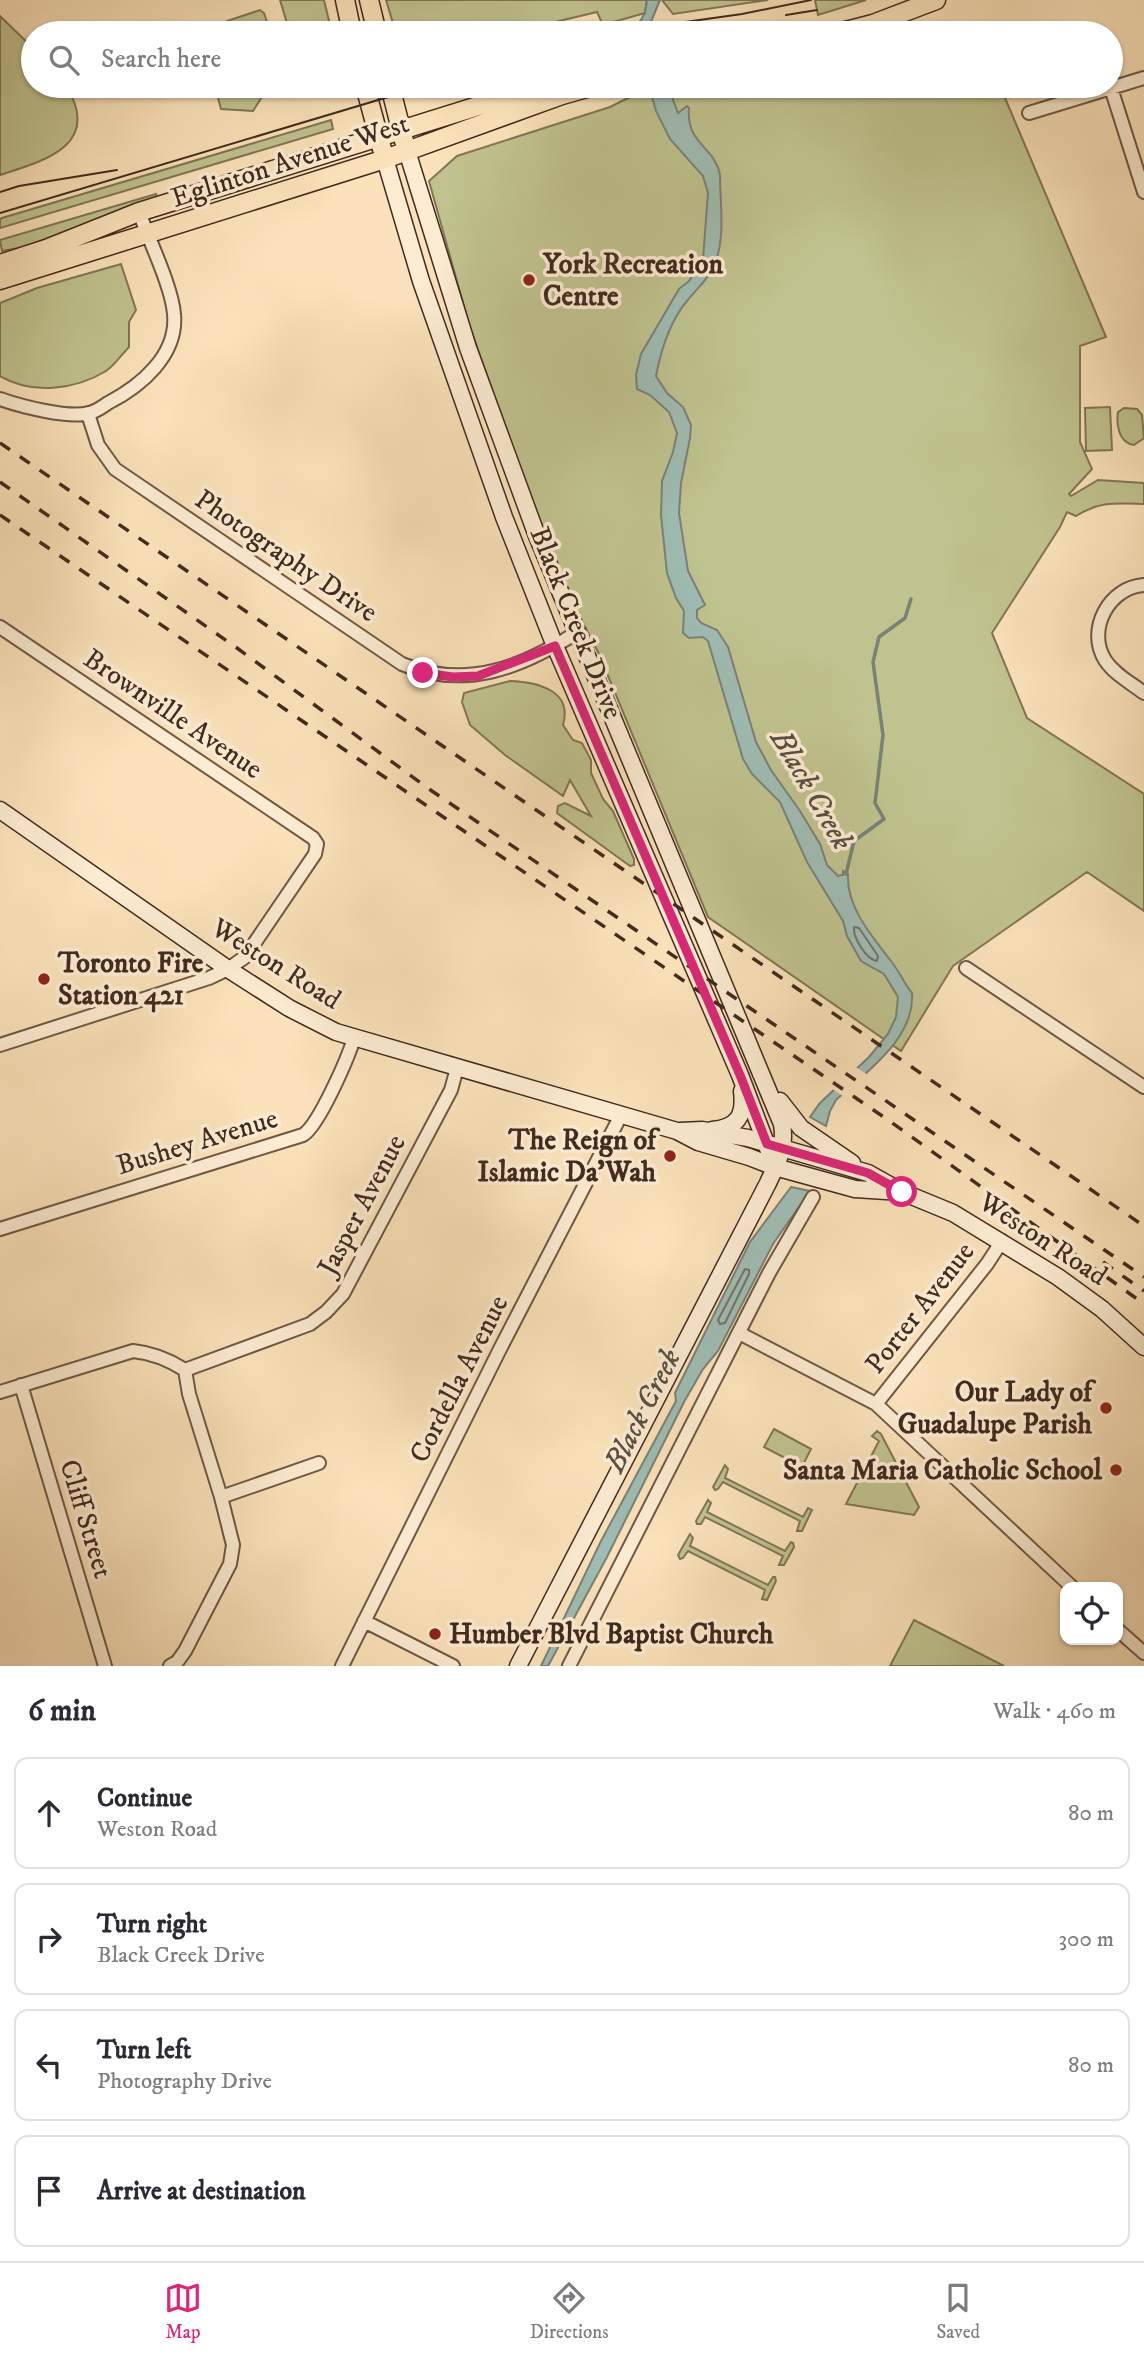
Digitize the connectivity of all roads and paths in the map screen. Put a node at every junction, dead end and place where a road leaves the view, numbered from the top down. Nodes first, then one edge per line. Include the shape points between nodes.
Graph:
1 (345, 0) edge
2 (369, 0) edge
3 (936, 0) edge
4 (349, 21) edge
5 (374, 21) edge
6 (881, 21) edge
7 (1144, 78) edge
8 (1123, 84) edge
9 (368, 98) edge
10 (393, 98) edge
11 (504, 98) edge
12 (554, 98) edge
13 (1079, 98) edge
14 (1114, 98) edge
15 (1030, 113) dead end
16 (401, 131) junction
17 (379, 138) junction
18 (407, 151) junction
19 (385, 159) junction
20 (1144, 191) edge
21 (139, 212) junction
22 (148, 235) junction
23 (0, 264) edge
24 (0, 279) edge
25 (0, 399) edge
26 (88, 414) junction
27 (1142, 585) edge
28 (0, 627) edge
29 (576, 633) junction
30 (555, 646) junction
31 (1144, 693) edge
32 (0, 810) edge
33 (967, 968) dead end
34 (228, 969) junction
35 (354, 1038) junction
36 (0, 1045) edge
37 (457, 1068) junction
38 (759, 1069) junction
39 (740, 1075) junction
40 (1144, 1087) edge
41 (621, 1115) junction
42 (702, 1129) junction
43 (677, 1131) junction
44 (774, 1154) junction
45 (868, 1173) junction
46 (902, 1192) junction
47 (813, 1197) dead end
48 (0, 1229) edge
49 (1002, 1241) junction
50 (739, 1333) junction
51 (1144, 1347) edge
52 (185, 1370) junction
53 (20, 1385) junction
54 (0, 1391) edge
55 (876, 1404) junction
56 (319, 1463) dead end
57 (221, 1497) junction
58 (1067, 1582) edge
59 (364, 1622) junction
60 (1123, 1634) edge
61 (1144, 1653) edge
62 (105, 1666) edge
63 (170, 1666) edge
64 (342, 1666) edge
65 (453, 1666) edge
66 (519, 1666) edge
67 (569, 1666) edge

1 - 4 main road
2 - 5 main road
3 - 6 main road
7 - 8 street
9 - 17 main road, Black Creek Drive
10 - 16 main road, Black Creek Drive
11 - 16 main road, Eglinton Avenue West
12 - 18 main road, Eglinton Avenue West
13 - 15 street
14 - 20 street
16 - 17 main road, Eglinton Avenue West
16 - 18 main road, Black Creek Drive
17 - 19 main road, Black Creek Drive
17 - 21 main road, Eglinton Avenue West
18 - 19 main road, Eglinton Avenue West
18 - 29 main road, Black Creek Drive via 468,348
19 - 22 main road, Eglinton Avenue West
19 - 30 main road, Black Creek Drive via 475,439
21 - 22 street
21 - 23 main road, Eglinton Avenue West
22 - 24 main road, Eglinton Avenue West
22 - 26 street via 172,303 173,332 154,370 126,394
25 - 26 street via 29,408
26 - 30 street, Photography Drive via 98,445 115,469 402,664 423,673 478,676
27 - 31 street via 1127,589 1109,603 1102,614 1099,640 1108,664
28 - 34 street, Brownville Avenue via 313,838 315,854 245,957
29 - 30 street, Photography Drive
29 - 38 main road, Black Creek Drive
30 - 39 main road, Black Creek Drive
32 - 34 main road, Weston Road
33 - 40 street
34 - 35 main road, Weston Road via 304,1017
34 - 36 street
35 - 37 main road, Weston Road
35 - 48 street, Bushey Avenue via 341,1072 303,1135
37 - 41 main road, Weston Road
37 - 52 street, Jasper Avenue via 451,1090 343,1294 310,1324
38 - 44 main road, Black Creek Drive via 782,1124
38 - 45 main road via 801,1128
39 - 42 main road via 742,1114 725,1127
39 - 44 main road, Black Creek Drive
41 - 43 main road, Weston Road
41 - 59 street, Cordella Avenue
42 - 43 main road, Weston Road
42 - 44 main road, Weston Road
43 - 44 main road, Weston Road via 749,1157
44 - 45 main road, Weston Road
44 - 46 main road, Weston Road via 855,1189
44 - 66 main road via 704,1311
45 - 46 main road, Weston Road
46 - 49 main road, Weston Road via 953,1213
47 - 50 street
49 - 51 main road, Weston Road via 1102,1308
49 - 55 street, Porter Avenue
50 - 55 street
50 - 67 street
52 - 53 street via 170,1360 133,1351
52 - 57 street
53 - 54 street
53 - 62 street, Cliff Street
55 - 58 street
56 - 57 street
57 - 63 street via 233,1545 230,1564 185,1651
59 - 64 street, Cordella Avenue
59 - 65 street
60 - 61 street

